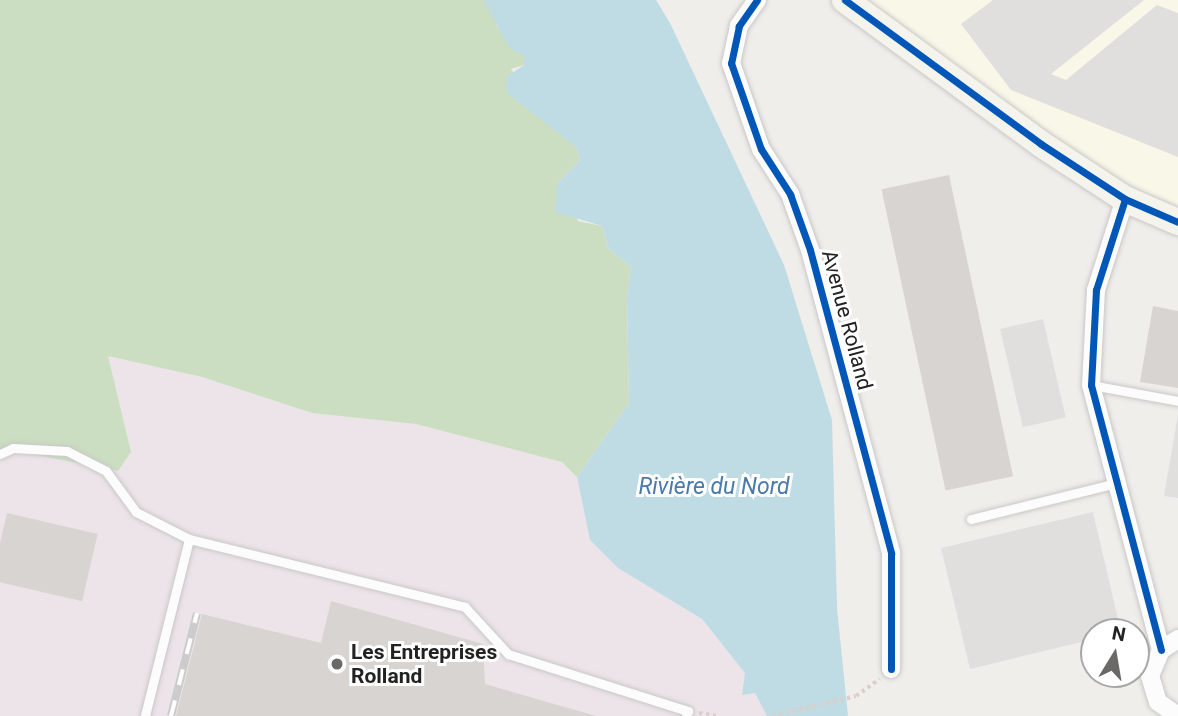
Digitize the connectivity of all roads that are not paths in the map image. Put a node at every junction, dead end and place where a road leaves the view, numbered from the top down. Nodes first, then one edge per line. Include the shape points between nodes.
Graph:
1 (757, 0) edge
2 (845, 0) edge
3 (1125, 198) junction
4 (1178, 222) edge
5 (1091, 385) junction
6 (1178, 401) edge
7 (0, 454) edge
8 (1117, 483) junction
9 (971, 519) dead end
10 (189, 538) junction
11 (1178, 639) edge
12 (1161, 650) junction
13 (891, 669) road end
14 (145, 716) edge
15 (686, 716) edge
16 (1178, 716) edge

1 - 13 street, Avenue Rolland via 738,26 730,64 761,149 790,194 810,250 888,540
2 - 3 street via 1041,144
3 - 4 street
3 - 5 street via 1096,290
5 - 6 lane
5 - 8 street
7 - 10 lane via 13,448 67,451 106,471 136,512
8 - 9 lane
8 - 12 street
10 - 14 lane
10 - 15 lane via 465,607 508,654 688,711
11 - 12 street
12 - 16 street via 1152,669 1152,690 1158,702

